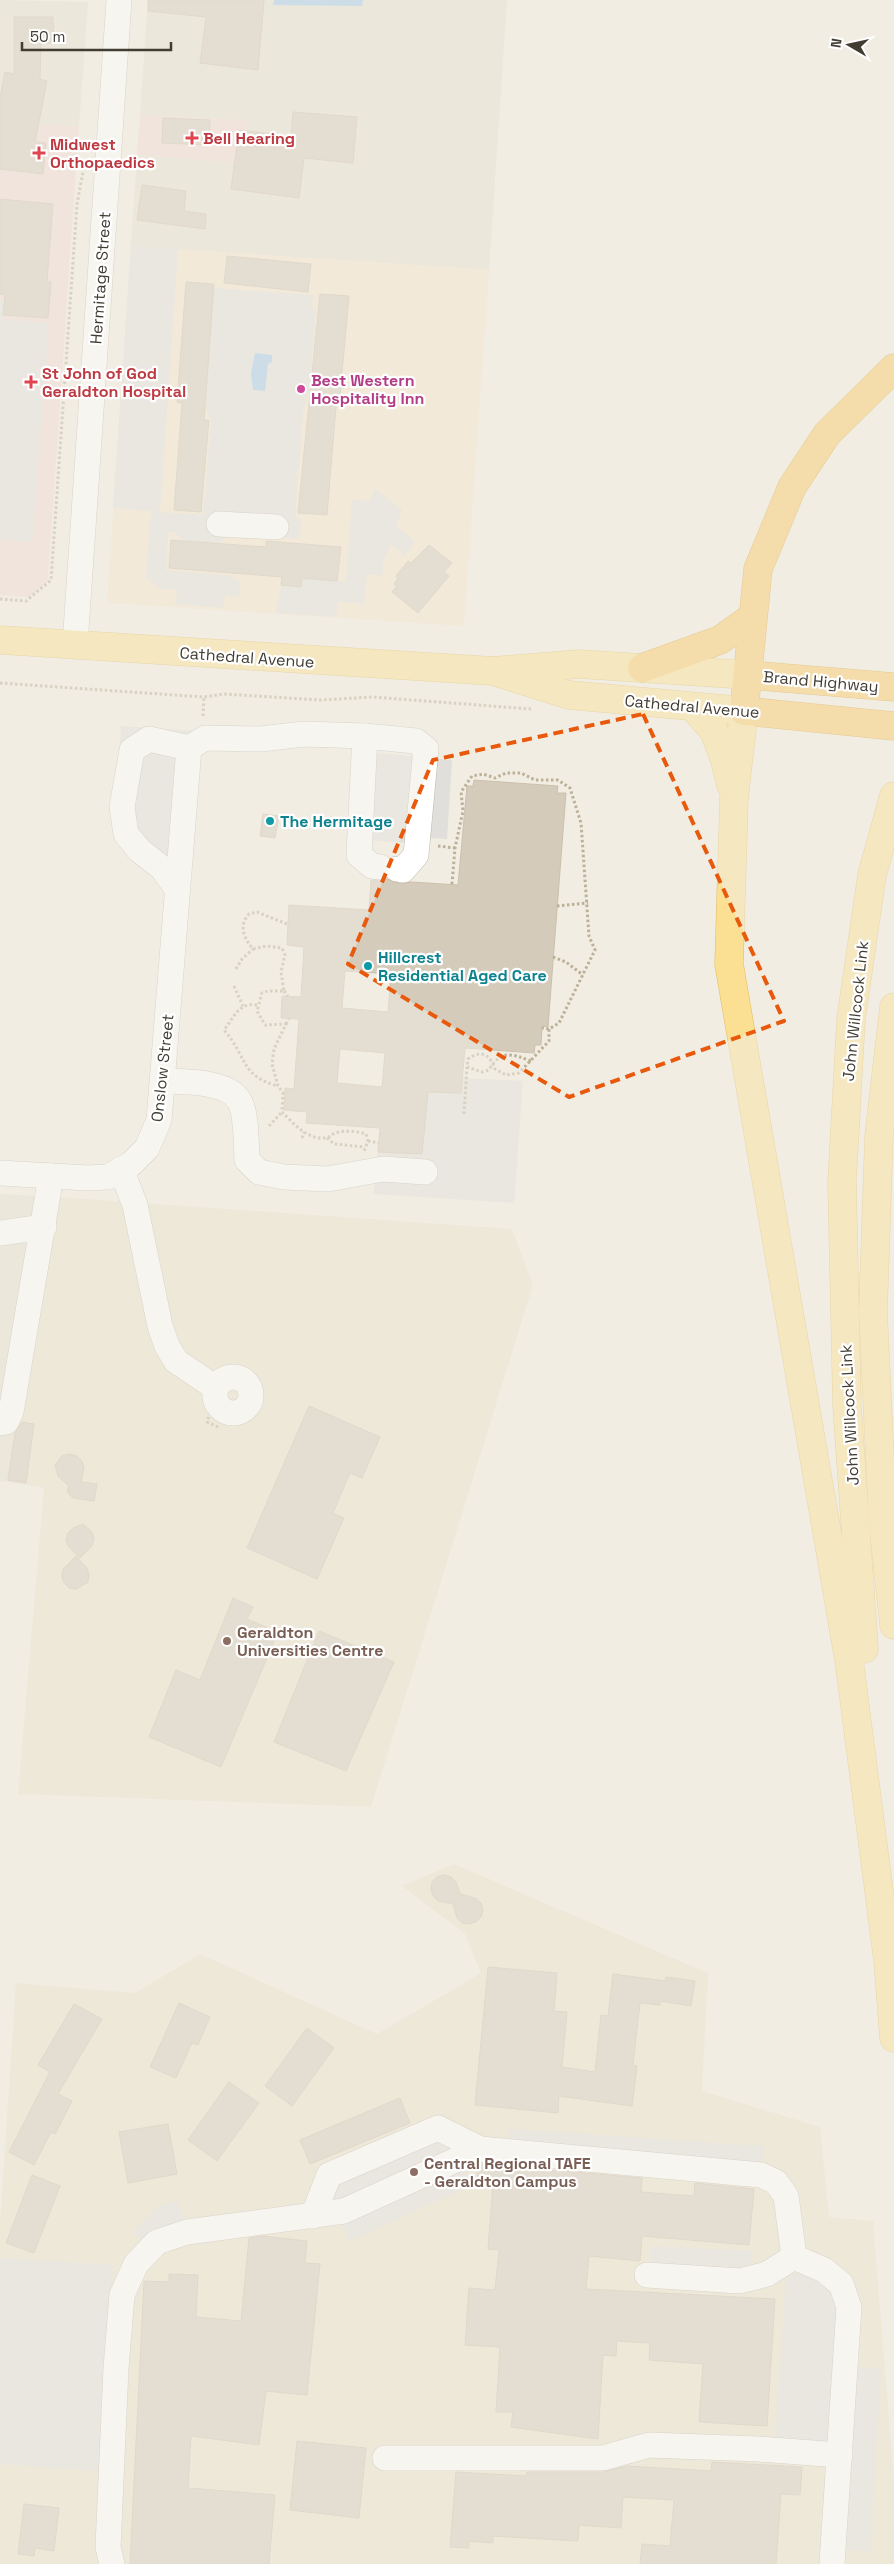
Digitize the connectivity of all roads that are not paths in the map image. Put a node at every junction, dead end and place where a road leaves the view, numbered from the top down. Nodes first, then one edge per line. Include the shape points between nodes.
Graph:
1 (119, 0) edge
2 (894, 368) edge
3 (219, 524) dead end
4 (276, 527) dead end
5 (752, 617) junction
6 (0, 640) edge
7 (75, 645) junction
8 (642, 668) junction
9 (494, 671) junction
10 (748, 675) junction
11 (884, 686) edge
12 (693, 707) junction
13 (744, 711) junction
14 (894, 726) edge
15 (366, 736) junction
16 (189, 748) junction
17 (894, 796) edge
18 (734, 798) junction
19 (177, 889) junction
20 (894, 1007) edge
21 (163, 1081) junction
22 (121, 1169) junction
23 (425, 1172) dead end
24 (0, 1173) edge
25 (52, 1176) junction
26 (44, 1227) junction
27 (0, 1233) edge
28 (216, 1388) dead end
29 (0, 1424) edge
30 (894, 1624) edge
31 (887, 1953) junction
32 (894, 2038) edge
33 (480, 2149) junction
34 (313, 2216) junction
35 (794, 2257) junction
36 (647, 2275) dead end
37 (840, 2455) junction
38 (384, 2458) dead end
39 (112, 2564) edge
40 (832, 2564) edge

1 - 7 street, Hermitage Street
2 - 5 highway via 827,434 792,487 758,569
3 - 4 street
5 - 8 highway via 720,640
5 - 10 highway
6 - 7 main road, Cathedral Avenue
7 - 9 main road, Cathedral Avenue
8 - 9 main road, Cathedral Avenue via 579,664
8 - 10 main road, Cathedral Avenue
9 - 12 main road, Cathedral Avenue via 569,695
10 - 11 highway, Brand Highway
10 - 13 highway
12 - 13 main road, Cathedral Avenue
12 - 18 main road via 714,731
13 - 14 highway, Cathedral Avenue
13 - 18 main road
15 - 15 street via 359,855 372,866 403,870 416,854 426,749 416,741
15 - 16 street via 304,734 261,739 205,738
16 - 19 street, Onslow Street
16 - 19 street via 149,739 132,750 122,807 126,834 139,850 162,868
17 - 31 main road, John Willcock Link via 872,875 851,1020 842,1182 847,1406
18 - 31 main road via 729,964 850,1660
19 - 21 street, Onslow Street
20 - 30 main road, John Willcock Link via 879,1136 873,1312 883,1523
21 - 22 street, Onslow Street via 159,1120 147,1148
21 - 23 street via 209,1084 224,1089 240,1101 247,1160 259,1172 328,1179 383,1169
22 - 25 street, Onslow Street via 108,1177
22 - 28 street via 135,1205 167,1346 176,1361
24 - 25 street, Onslow Street
25 - 26 street
26 - 27 street
26 - 29 street via 11,1412 6,1422
31 - 32 main road, John Willcock Link
33 - 34 street via 344,2211
33 - 34 street via 438,2128 329,2175
33 - 35 street via 761,2175 776,2182 786,2196
34 - 39 street via 187,2232 157,2242 136,2264 122,2295 116,2368 108,2546
35 - 36 street via 767,2274 740,2281
35 - 37 street via 824,2270 841,2284 849,2307
37 - 38 street via 648,2445 604,2458
37 - 40 street

